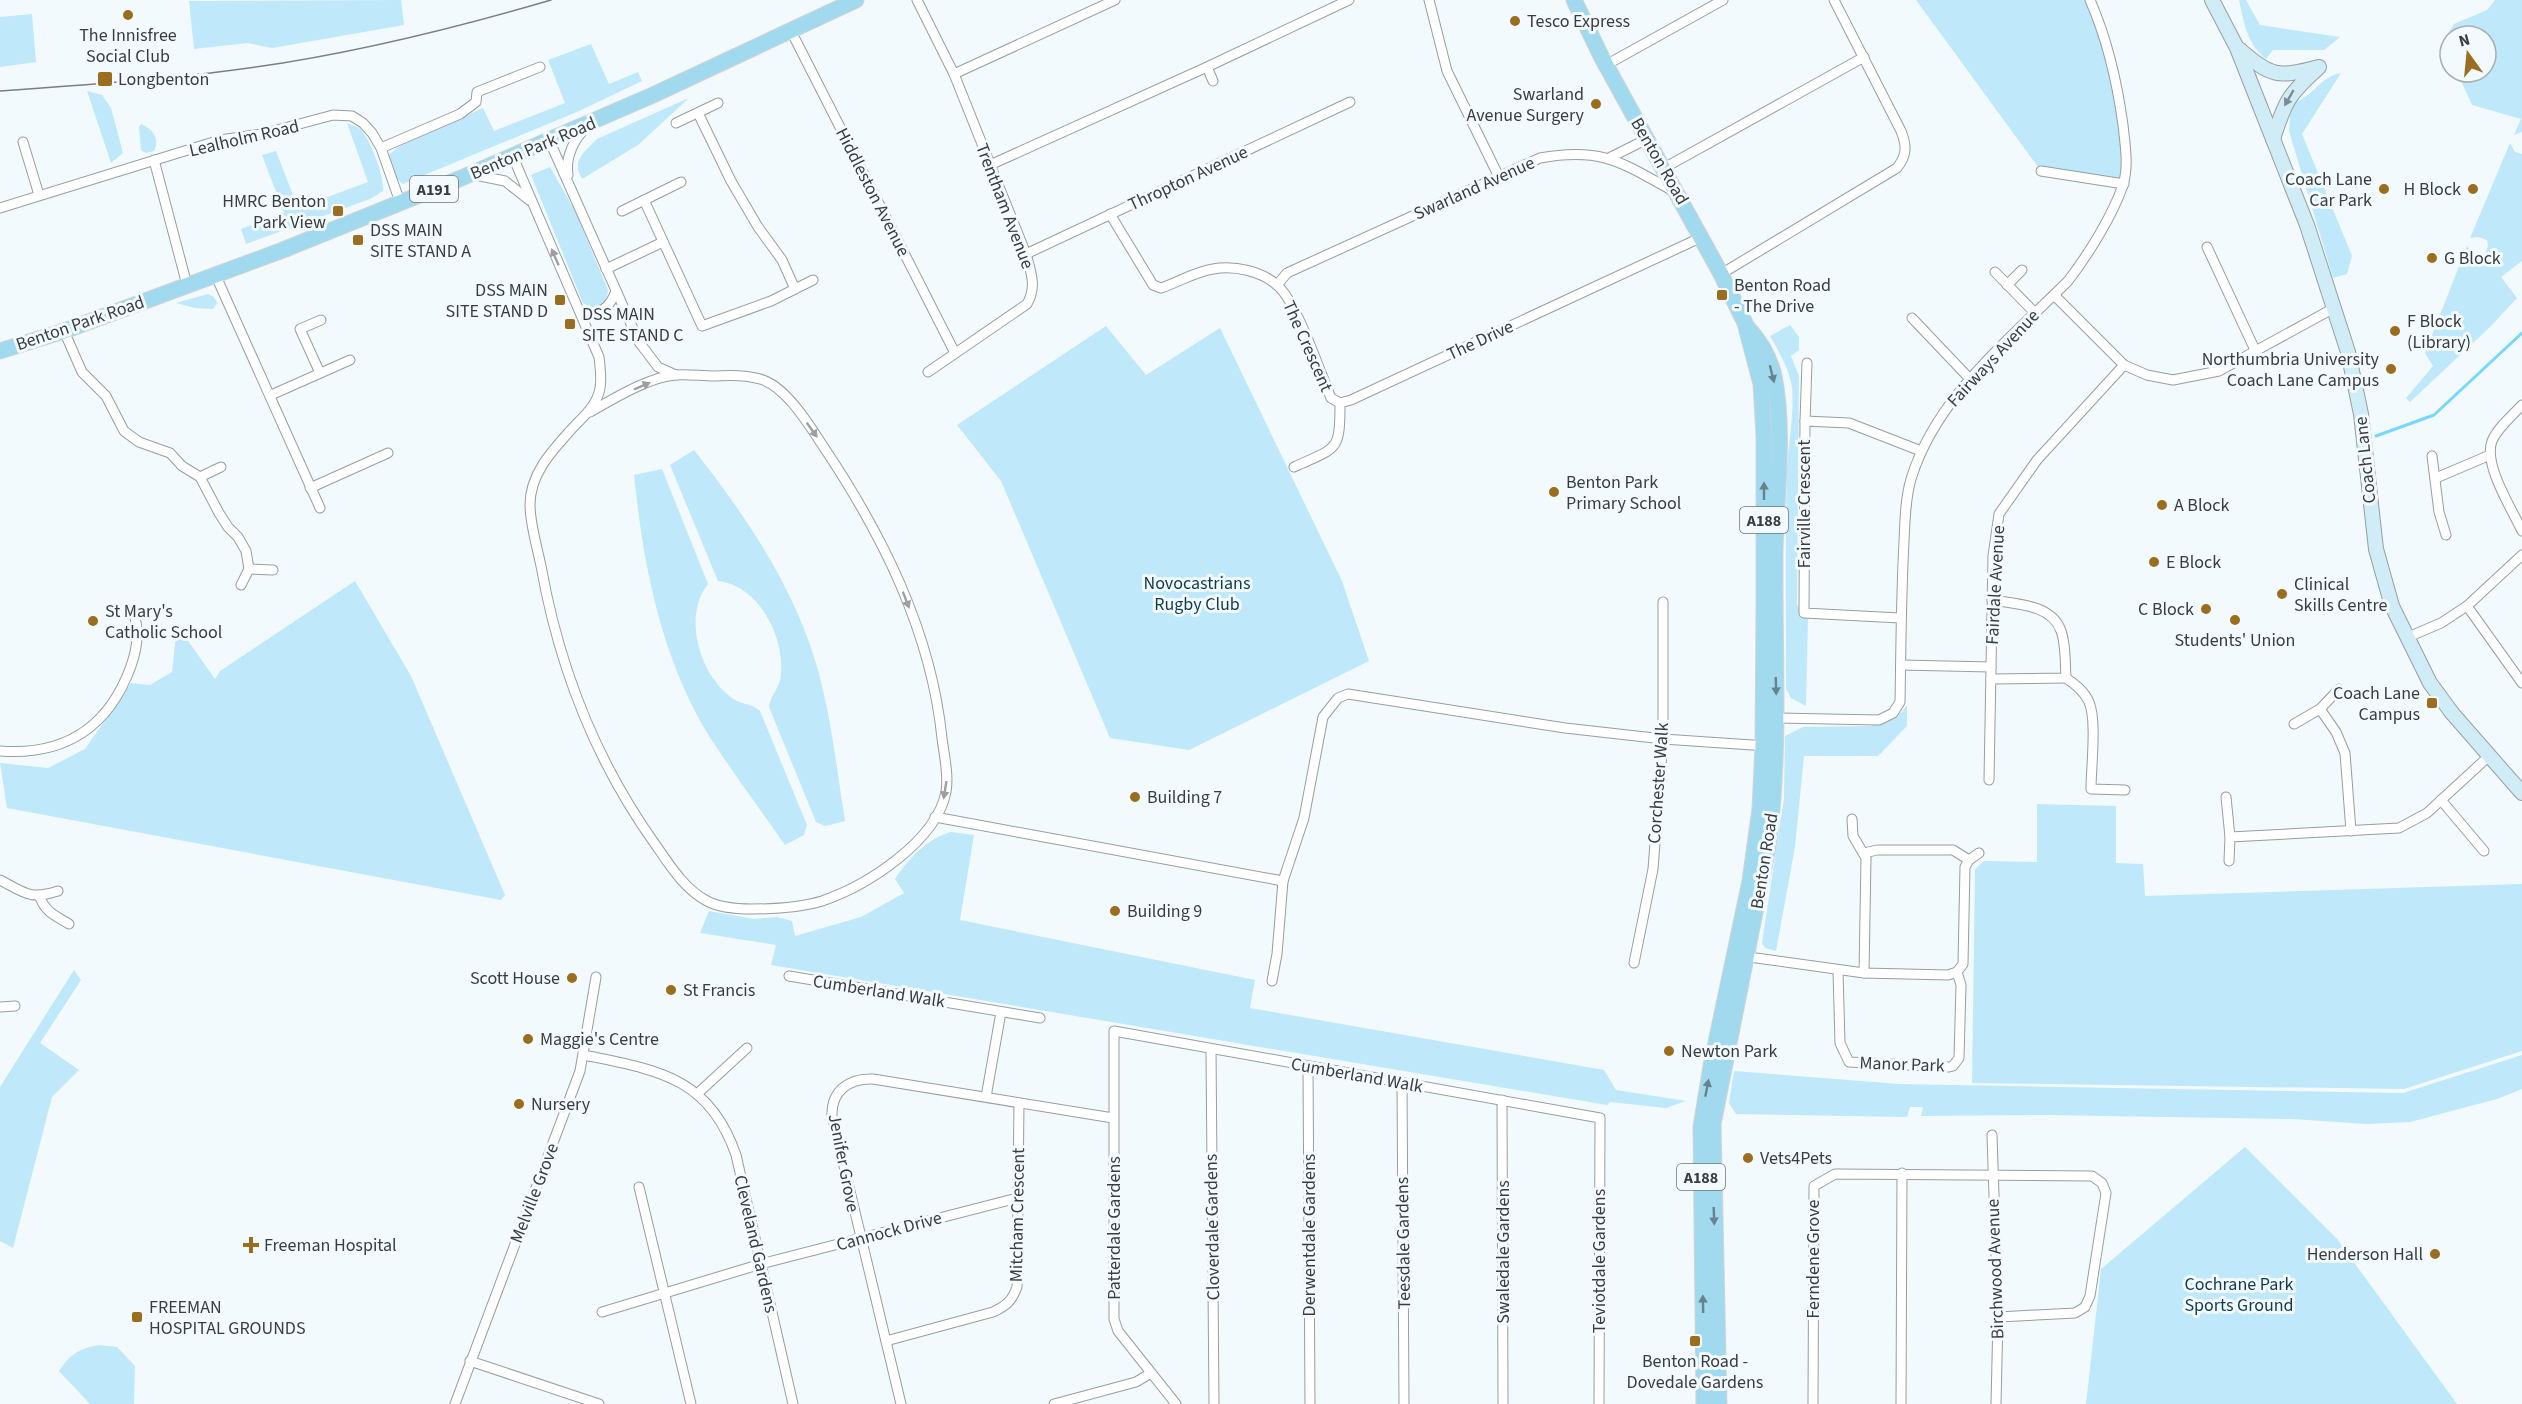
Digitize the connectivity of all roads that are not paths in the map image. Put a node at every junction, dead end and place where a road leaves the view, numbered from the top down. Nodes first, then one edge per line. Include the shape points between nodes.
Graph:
1 (856, 0) edge
2 (917, 0) edge
3 (1115, 0) edge
4 (1349, 0) edge
5 (1429, 0) edge
6 (1574, 0) edge
7 (1723, 0) edge
8 (2090, 0) edge
9 (2212, 0) edge
10 (1837, 1) edge
11 (791, 31) junction
12 (2237, 48) junction
13 (1864, 57) junction
14 (1606, 65) junction
15 (540, 67) dead end
16 (1207, 67) junction
17 (954, 74) junction
18 (1213, 81) dead end
19 (1350, 102) dead end
20 (718, 103) dead end
21 (698, 113) junction
22 (592, 123) junction
23 (676, 123) dead end
24 (1647, 139) junction
25 (2274, 139) junction
26 (23, 142) dead end
27 (550, 142) junction
28 (381, 148) junction
29 (513, 157) junction
30 (1610, 158) junction
31 (154, 160) junction
32 (990, 165) junction
33 (1664, 168) junction
34 (2041, 171) dead end
35 (472, 174) junction
36 (1499, 177) junction
37 (681, 182) dead end
38 (2124, 184) junction
39 (570, 187) junction
40 (1679, 194) junction
41 (39, 195) junction
42 (644, 200) junction
43 (400, 202) junction
44 (532, 204) junction
45 (0, 208) edge
46 (622, 211) dead end
47 (1110, 214) junction
48 (1702, 237) junction
49 (663, 242) junction
50 (2207, 247) dead end
51 (1026, 254) junction
52 (606, 269) junction
53 (2022, 270) dead end
54 (1995, 272) dead end
55 (215, 274) junction
56 (1721, 274) junction
57 (813, 280) dead end
58 (187, 285) junction
59 (1277, 285) junction
60 (2007, 285) junction
61 (795, 289) junction
62 (616, 291) junction
63 (2054, 295) junction
64 (2334, 308) junction
65 (579, 310) junction
66 (2035, 313) junction
67 (1912, 318) dead end
68 (321, 320) dead end
69 (64, 331) junction
70 (2255, 350) junction
71 (0, 351) edge
72 (955, 353) junction
73 (350, 360) dead end
74 (1807, 363) dead end
75 (2124, 365) junction
76 (928, 372) dead end
77 (320, 373) junction
78 (676, 375) junction
79 (1970, 379) junction
80 (271, 394) junction
81 (1340, 403) junction
82 (2522, 405) edge
83 (590, 412) junction
84 (1805, 421) junction
85 (1921, 451) junction
86 (388, 453) dead end
87 (2490, 455) junction
88 (2432, 456) dead end
89 (220, 467) dead end
90 (1294, 467) dead end
91 (200, 477) junction
92 (2436, 478) junction
93 (310, 488) junction
94 (320, 508) dead end
95 (2522, 531) edge
96 (2446, 535) dead end
97 (2522, 555) edge
98 (249, 569) junction
99 (273, 570) dead end
100 (241, 585) dead end
101 (1992, 600) junction
102 (1663, 602) dead end
103 (2467, 606) junction
104 (133, 612) dead end
105 (1900, 618) junction
106 (2406, 638) junction
107 (1901, 665) junction
108 (1991, 667) junction
109 (2066, 678) junction
110 (1991, 679) junction
111 (2522, 683) edge
112 (2339, 689) dead end
113 (2320, 709) junction
114 (1770, 718) junction
115 (2294, 724) dead end
116 (1663, 739) junction
117 (1769, 746) junction
118 (0, 751) edge
119 (2489, 756) junction
120 (1989, 780) dead end
121 (2126, 790) dead end
122 (2522, 793) edge
123 (2226, 798) dead end
124 (2441, 800) junction
125 (935, 817) junction
126 (1852, 819) dead end
127 (2352, 831) junction
128 (2230, 837) junction
129 (2484, 851) dead end
130 (1864, 853) junction
131 (1980, 853) dead end
132 (1969, 860) junction
133 (2229, 861) dead end
134 (0, 880) edge
135 (1284, 881) junction
136 (58, 891) dead end
137 (40, 897) junction
138 (69, 924) dead end
139 (1741, 955) junction
140 (1634, 963) dead end
141 (1839, 971) junction
142 (1957, 972) junction
143 (1863, 973) junction
144 (789, 976) dead end
145 (596, 977) dead end
146 (1272, 981) dead end
147 (0, 1006) edge
148 (15, 1006) dead end
149 (1001, 1012) junction
150 (1040, 1018) dead end
151 (1114, 1031) joint
152 (747, 1048) dead end
153 (1211, 1049) junction
154 (584, 1055) junction
155 (1308, 1067) junction
156 (1402, 1082) junction
157 (697, 1094) junction
158 (986, 1097) junction
159 (1502, 1100) junction
160 (1019, 1103) junction
161 (1113, 1118) junction
162 (1600, 1118) joint
163 (1992, 1135) dead end
164 (1902, 1173) junction
165 (1991, 1174) junction
166 (639, 1187) dead end
167 (1017, 1198) junction
168 (860, 1238) junction
169 (761, 1264) junction
170 (664, 1293) junction
171 (602, 1312) dead end
172 (1998, 1317) junction
173 (886, 1341) junction
174 (470, 1361) junction
175 (1150, 1373) junction
176 (455, 1404) edge
177 (599, 1404) edge
178 (691, 1404) edge
179 (794, 1404) edge
180 (901, 1404) edge
181 (1054, 1404) edge
182 (1176, 1404) edge
183 (1214, 1404) edge
184 (1310, 1404) edge
185 (1404, 1404) edge
186 (1503, 1404) edge
187 (1599, 1404) edge
188 (1704, 1404) edge
189 (1719, 1404) edge
190 (1813, 1404) edge
191 (1901, 1404) edge
192 (1995, 1404) edge

1 - 11 main road, Benton Park Road / A191
2 - 17 street, Trentham Avenue
3 - 17 street
4 - 16 street
5 - 36 street via 1447,70
6 - 14 main road, Benton Road / A188
7 - 14 street
8 - 38 street, Fairways Avenue via 2110,52 2119,96 2127,155
9 - 12 street, Coach Lane
10 - 13 street
11 - 22 main road, Benton Park Road / A191
11 - 72 street, Hiddleston Avenue
12 - 25 street, Coach Lane
12 -> 25 street via 2276,75 2319,67 2293,90
13 - 33 street
13 - 56 street via 1905,141 1906,153 1898,168
14 - 24 main road, Benton Road / A188
15 - 28 street via 477,92 476,102 460,114
16 - 18 street
16 - 32 street
17 - 32 street, Trentham Avenue
19 - 47 street, Thropton Avenue
20 - 21 street
21 - 23 street
21 - 61 street via 731,181 782,260
22 - 27 main road, Benton Park Road / A191
22 - 39 street via 581,132 566,165
24 - 30 street
24 - 33 main road, Benton Road / A188
25 - 64 street, Coach Lane
26 - 41 street
27 - 29 main road, Benton Park Road / A191
27 - 39 street
28 - 31 street, Lealholm Road via 363,123 352,116 333,116 220,140
28 - 43 street, Lealholm Road
29 - 35 main road, Benton Park Road / A191
29 - 44 street
30 - 36 street, Swarland Avenue via 1570,152 1540,158
30 - 40 street, Swarland Avenue
31 - 41 street, Lealholm Road
31 - 58 street
32 - 51 street, Trentham Avenue
33 - 40 main road, Benton Road / A188
34 - 38 street
35 - 43 main road, Benton Park Road / A191
35 - 44 street via 505,181
36 - 59 street, Swarland Avenue via 1287,273
37 - 42 street
38 - 63 street, Fairways Avenue via 2080,266
39 - 52 street
40 - 48 main road, Benton Road / A188
41 - 45 street, Lealholm Road
42 - 46 street
42 - 49 street
43 - 55 main road, Benton Park Road / A191
65 -> 44 street
47 - 51 street, Thropton Avenue
47 - 59 street, The Crescent via 1153,285 1161,288 1190,274 1232,267
48 - 56 main road, Benton Road / A188
48 - 81 street, The Drive
49 - 52 street
49 - 61 street via 702,327
50 - 70 street
51 - 72 street, Trentham Avenue via 1033,282 1033,294 1027,304
52 - 62 street
53 - 60 street
54 - 60 street
55 - 58 main road, Benton Park Road / A191
55 - 80 street
56 - 114 main road, Benton Road / A188 via 1744,324 1761,384
57 - 61 street
58 - 69 main road, Benton Park Road / A191
59 - 81 street, The Crescent via 1290,301 1331,398
60 - 66 street
62 - 65 street via 603,311
62 - 78 street via 639,342 658,367
63 - 66 street, Fairways Avenue
63 - 75 street
64 - 70 street
64 - 106 street, Coach Lane via 2361,414 2376,549 2392,606
65 - 83 street via 599,357 600,390
66 - 79 street, Fairways Avenue
67 - 79 street
68 - 77 street via 300,329
69 - 71 main road, Benton Park Road / A191
69 - 91 street via 82,372 106,396 124,431 139,442 170,453
70 - 75 street via 2219,371 2173,380
72 - 76 street, Trentham Avenue
73 - 77 street
74 - 84 street
75 - 101 street, Fairdale Avenue via 2037,459 1999,514
77 - 80 street
83 -> 78 street via 649,383
78 -> 125 street via 762,379 781,390 812,429 865,510 889,558 930,673 946,773 946,792
79 - 85 street, Fairways Avenue via 1944,411
80 - 93 street
81 - 90 street via 1340,434 1333,449
82 - 87 street via 2499,429
83 - 125 street via 534,476 530,506 552,620 576,700 595,742 637,818 687,886 708,902 735,909 783,909 821,901 887,869 924,835
84 - 85 street, Fairville Crescent via 1849,423
84 - 105 street, Fairville Crescent via 1804,613
85 - 105 street, Fairways Avenue via 1910,481
86 - 93 street
87 - 92 street
87 - 95 street
88 - 92 street
89 - 91 street
91 - 98 street via 223,520 246,551
92 - 96 street
93 - 94 street
97 - 103 street
98 - 99 street
98 - 100 street
101 - 108 street, Fairdale Avenue
101 - 109 street via 2049,614 2061,630
102 - 116 street, Corchester Walk
103 - 106 street
103 - 111 street
104 - 118 street via 137,623 135,653 126,678 96,724 74,739 48,749
105 - 107 street, Fairways Avenue
106 - 119 street, Coach Lane via 2430,683
107 - 108 street
107 - 114 street, Fairways Avenue via 1900,702 1893,713 1879,720
108 - 110 street, Fairdale Avenue
109 - 110 street
109 - 121 street via 2080,688 2090,704 2091,789
110 - 120 street, Fairdale Avenue
112 - 113 street
113 - 115 street
113 - 127 street via 2345,753
114 - 117 main road, Benton Road / A188
116 - 117 street
116 - 135 street via 1348,694 1338,698 1323,717 1304,818
116 - 140 street, Corchester Walk via 1653,869
117 - 139 main road, Benton Road / A188
119 - 122 street, Coach Lane
119 - 124 street
123 - 128 street
124 - 127 street via 2427,813 2398,828
124 - 129 street
125 - 135 street
126 - 130 street via 1853,836
127 - 128 street
128 - 133 street
130 - 132 street via 1953,850
130 - 143 street
131 - 132 street
132 - 142 street, Manor Park via 1964,871 1963,964
134 - 137 street
135 - 146 street
136 - 137 street
137 - 138 street via 49,912
139 - 141 street
188 -> 139 main road, Benton Road / A188 via 1701,1127 1709,1077
139 -> 189 main road, Benton Road / A188 via 1713,1128
141 - 142 street, Manor Park via 1839,1032 1849,1062 1949,1067 1959,1058 1961,985
141 - 143 street
142 - 143 street
144 - 149 street, Cumberland Walk
145 - 154 street, Melville Grove
147 - 148 street
149 - 150 street, Cumberland Walk
149 - 158 street
151 - 153 street, Cumberland Walk
151 - 161 street, Patterdale Gardens
152 - 157 street
153 - 155 street, Cumberland Walk
153 - 183 street, Cloverdale Gardens
154 - 157 street, Cleveland Gardens via 654,1070
154 - 174 street, Melville Grove
155 - 156 street, Cumberland Walk
155 - 184 street, Derwentdale Gardens
156 - 159 street, Cumberland Walk
156 - 185 street, Teesdale Gardens
157 - 169 street, Cleveland Gardens via 720,1121 731,1142
158 - 160 street, Jenifer Grove
158 - 168 street, Jenifer Grove via 865,1079 840,1089 833,1102 832,1116
159 - 162 street, Cumberland Walk
159 - 186 street, Swaledale Gardens
160 - 161 street, Jenifer Grove
160 - 167 street, Mitcham Crescent
161 - 175 street, Patterdale Gardens via 1114,1319 1118,1331
162 - 187 street, Teviotdale Gardens
163 - 165 street, Birchwood Avenue
164 - 165 street, Ferndene Grove
164 - 190 street, Ferndene Grove via 1834,1174 1814,1186
164 - 191 street
165 - 172 street, Birchwood Avenue
165 - 172 street, Ferndene Grove via 2092,1176 2106,1192 2085,1307 2075,1313
166 - 170 street
167 - 168 street, Cannock Drive
167 - 173 street, Mitcham Crescent via 1017,1287 1013,1298 993,1312
168 - 169 street, Cannock Drive
168 - 173 street, Jenifer Grove
169 - 170 street, Cannock Drive
169 - 179 street, Cleveland Gardens
170 - 171 street, Cannock Drive
170 - 178 street
172 - 192 street, Birchwood Avenue
173 - 180 street, Jenifer Grove
174 - 176 street, Melville Grove
174 - 177 street
175 - 181 street via 1136,1382
175 - 182 street, Patterdale Gardens

